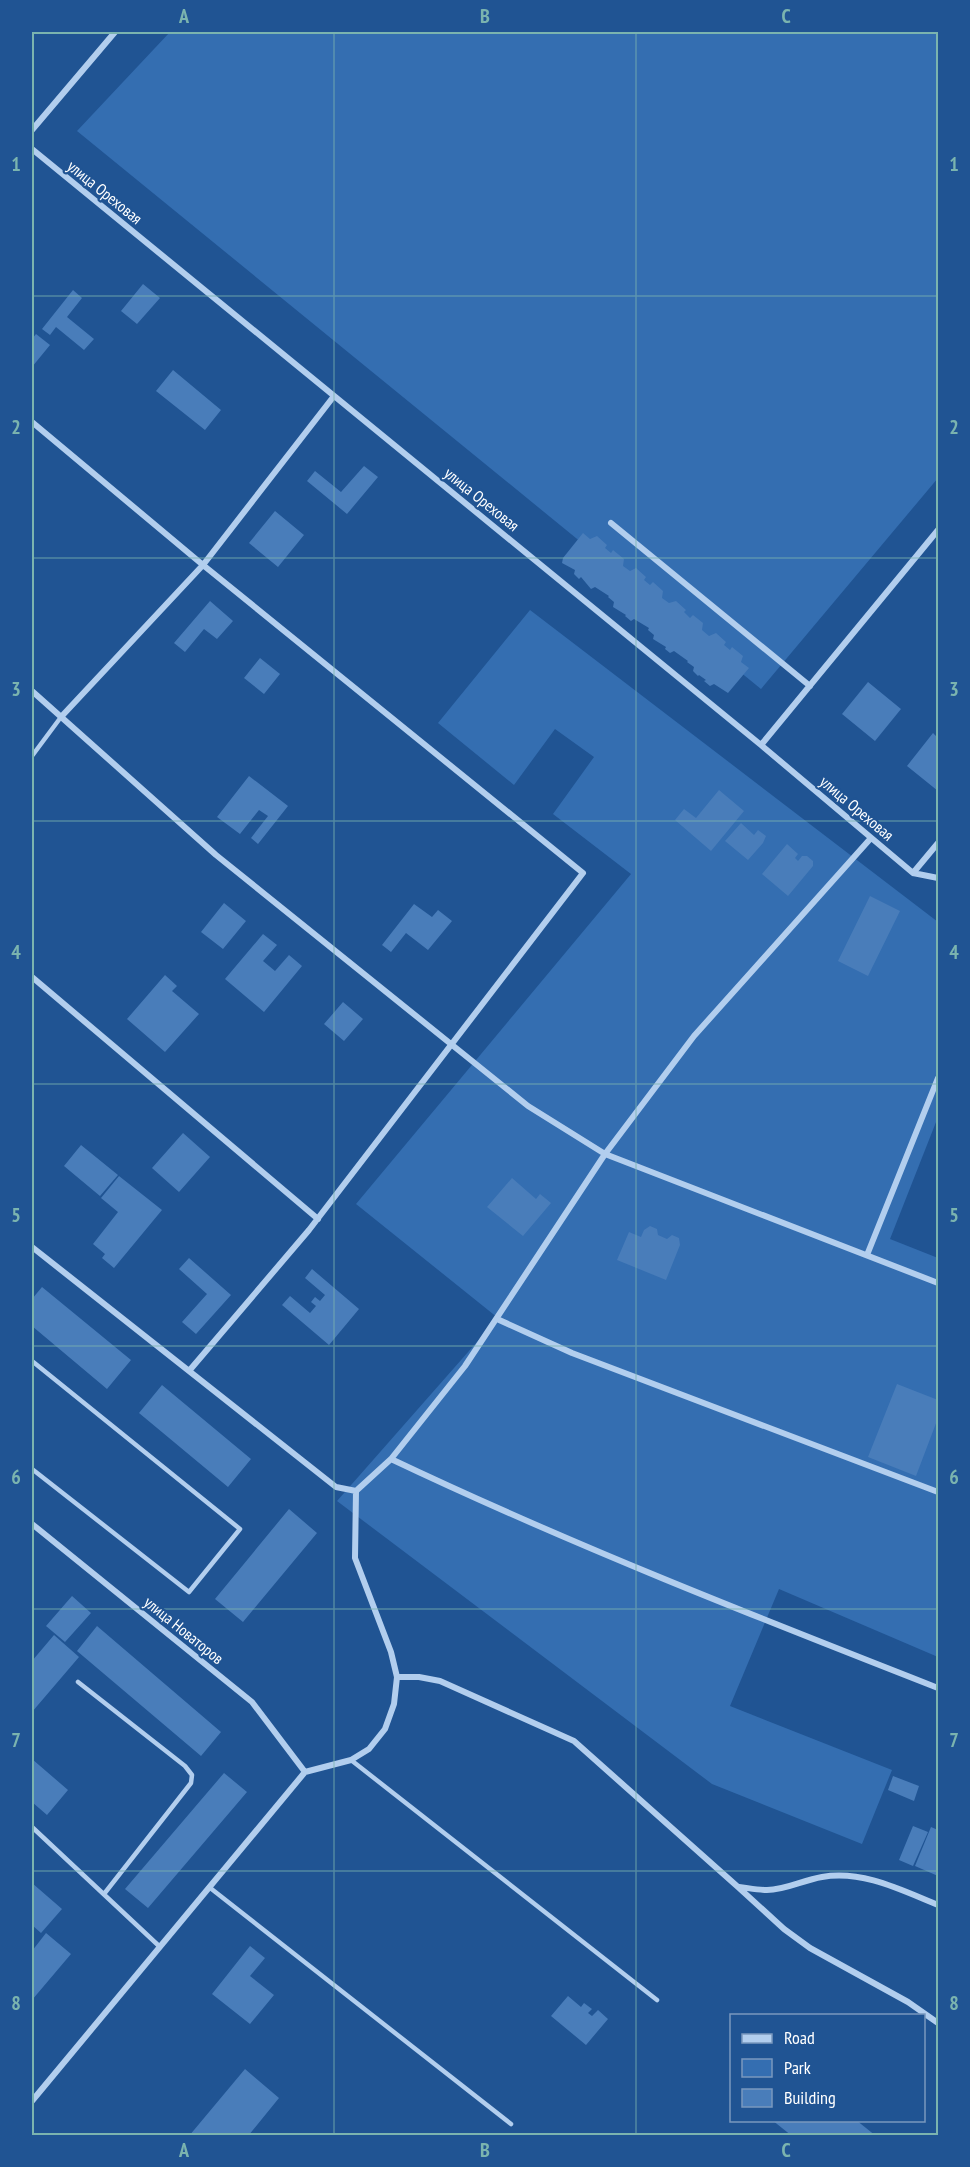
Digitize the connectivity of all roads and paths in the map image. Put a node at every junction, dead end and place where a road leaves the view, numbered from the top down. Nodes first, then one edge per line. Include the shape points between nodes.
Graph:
1 (115, 32) edge
2 (32, 130) edge
3 (32, 149) edge
4 (334, 396) junction
5 (32, 422) edge
6 (611, 523) dead end
7 (939, 530) edge
8 (203, 565) junction
9 (810, 686) junction
10 (32, 691) edge
11 (61, 717) junction
12 (761, 745) junction
13 (32, 756) edge
14 (871, 838) junction
15 (939, 843) edge
16 (913, 873) junction
17 (939, 878) edge
18 (32, 976) edge
19 (451, 1045) junction
20 (939, 1078) edge
21 (605, 1154) junction
22 (318, 1219) junction
23 (32, 1247) edge
24 (867, 1255) junction
25 (939, 1283) edge
26 (497, 1319) junction
27 (32, 1361) edge
28 (189, 1371) junction
29 (391, 1459) junction
30 (32, 1469) edge
31 (356, 1491) junction
32 (939, 1492) edge
33 (32, 1524) edge
34 (397, 1677) junction
35 (78, 1682) dead end
36 (939, 1688) edge
37 (351, 1760) junction
38 (305, 1772) junction
39 (32, 1827) edge
40 (209, 1887) junction
41 (738, 1887) junction
42 (104, 1894) junction
43 (939, 1905) edge
44 (159, 1946) junction
45 (657, 2000) dead end
46 (939, 2022) edge
47 (32, 2101) edge
48 (511, 2124) dead end

1 - 2 street
3 - 4 street, улица Ореховая
4 - 8 street
4 - 12 street, улица Ореховая
5 - 8 street
6 - 9 street
7 - 9 street
8 - 11 street
8 - 19 street via 583,873
9 - 12 street
10 - 11 street
11 - 13 lane
11 - 19 street via 216,855
12 - 14 street, улица Ореховая
14 - 16 street, улица Ореховая
14 - 21 street via 694,1036
15 - 16 street
16 - 17 street
18 - 22 street
19 - 21 street via 528,1106
19 - 22 street
20 - 24 street
21 - 24 street
21 - 26 street
22 - 28 street
23 - 28 street
24 - 25 street
26 - 29 street
26 - 32 street via 572,1353
27 - 30 lane via 240,1529 189,1592
28 - 31 street via 336,1487
29 - 31 street
29 - 36 street via 499,1510
31 - 34 street via 355,1558
33 - 38 street, улица Новаторов via 252,1702
34 - 37 street via 394,1704 385,1729 369,1749
34 - 41 street via 440,1681 574,1741
35 - 42 lane via 192,1774 191,1783
37 - 38 street
37 - 45 lane
38 - 40 street
39 - 42 lane
40 - 44 street
40 - 48 lane
41 - 43 street via 767,1890 822,1877 862,1878
41 - 46 street via 810,1947
42 - 44 lane
44 - 47 street

